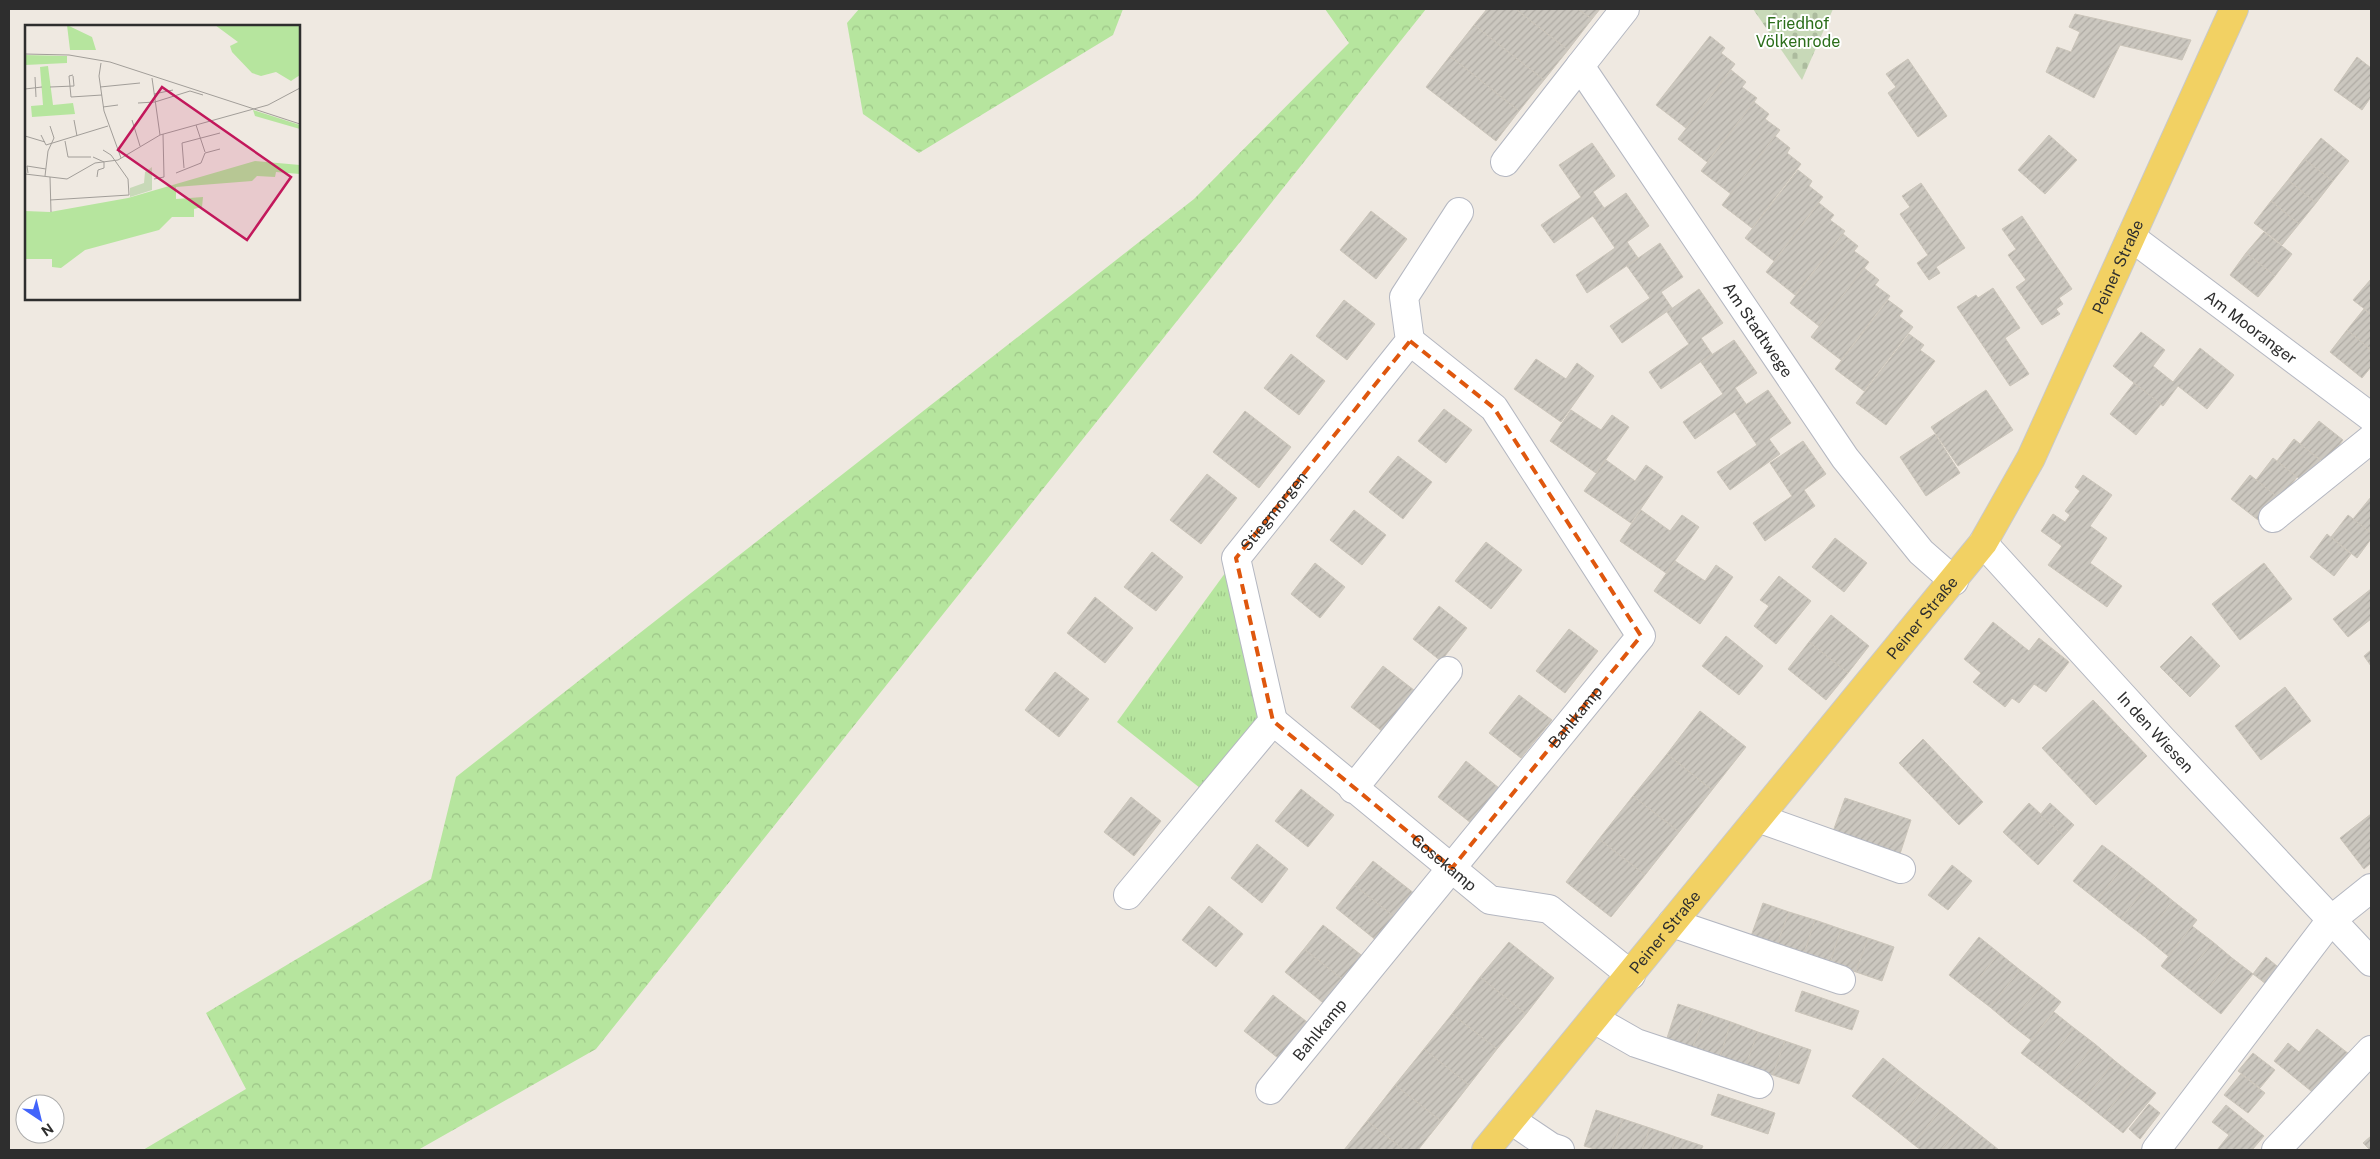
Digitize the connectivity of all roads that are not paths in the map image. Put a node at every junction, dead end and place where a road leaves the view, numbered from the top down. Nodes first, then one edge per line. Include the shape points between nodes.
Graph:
1 (1625, 9) edge
2 (2234, 9) edge
3 (1580, 66) junction
4 (1505, 162) dead end
5 (1459, 212) dead end
6 (2131, 237) junction
7 (1410, 341) junction
8 (2371, 417) edge
9 (2371, 439) edge
10 (2272, 518) dead end
11 (1983, 543) junction
12 (1954, 581) junction
13 (1448, 671) dead end
14 (1273, 721) junction
15 (1353, 789) junction
16 (1758, 818) junction
17 (1452, 868) junction
18 (1901, 869) dead end
19 (2371, 888) edge
20 (1128, 895) dead end
21 (2331, 920) junction
22 (1672, 923) junction
23 (2371, 962) edge
24 (1630, 975) junction
25 (1841, 980) dead end
26 (1594, 1019) junction
27 (2371, 1050) edge
28 (1759, 1084) dead end
29 (1270, 1090) dead end
30 (1511, 1120) junction
31 (1486, 1150) edge
32 (1560, 1150) edge
33 (2156, 1150) edge
34 (2276, 1150) edge

1 - 3 street
2 - 6 main road, Peiner Straße
3 - 4 street
3 - 12 street, Am Stadtwege via 1845,458 1921,552
5 - 7 street via 1404,297
6 - 8 street, Am Mooranger
6 - 11 main road, Peiner Straße via 2031,458
7 - 14 street, Stiegmorgen via 1236,558
7 - 17 street, Bahlkamp via 1494,408 1641,636
9 - 10 street
11 - 12 main road, Peiner Straße
11 - 21 street, In den Wiesen
12 - 16 main road, Peiner Straße
13 - 15 street
14 - 15 street, Gosekamp
14 - 20 street
15 - 17 street, Gosekamp
16 - 18 street
16 - 22 main road, Peiner Straße
17 - 24 street, Gosekamp via 1490,900 1549,909
17 - 29 street, Bahlkamp
19 - 21 street
21 - 23 street, In den Wiesen
21 - 33 street
22 - 24 main road, Peiner Straße
22 - 25 street
24 - 26 main road, Peiner Straße
26 - 28 street via 1636,1043
26 - 30 main road, Peiner Straße
27 - 34 street
30 - 31 main road, Peiner Straße
30 - 32 street

